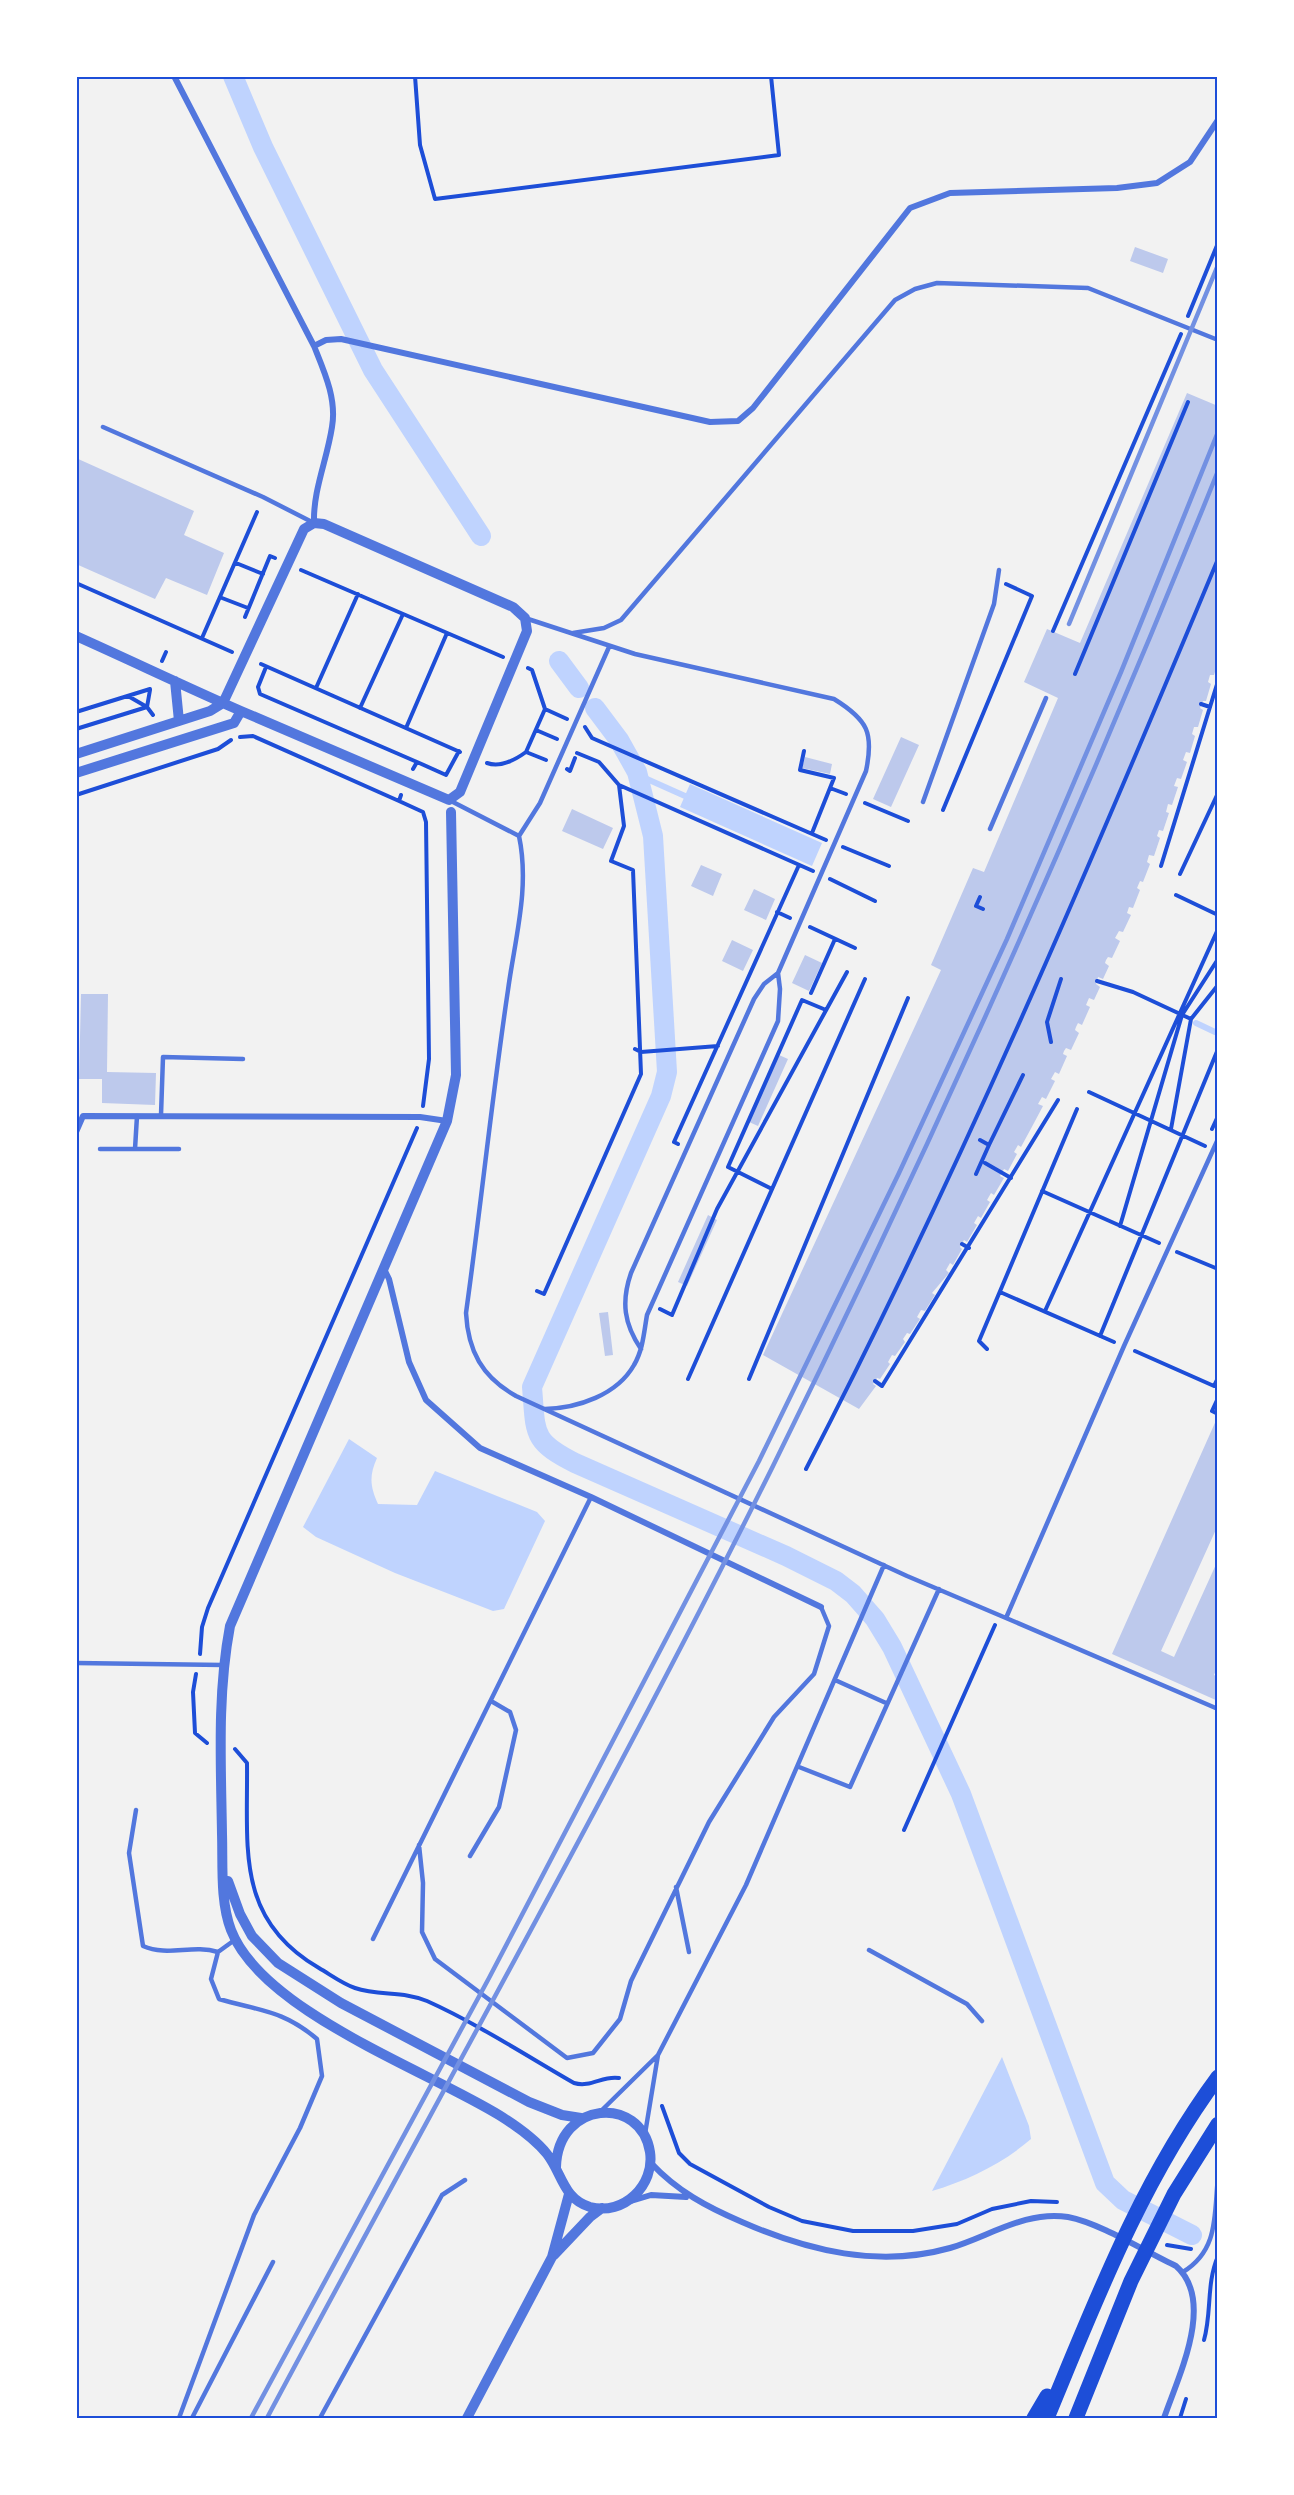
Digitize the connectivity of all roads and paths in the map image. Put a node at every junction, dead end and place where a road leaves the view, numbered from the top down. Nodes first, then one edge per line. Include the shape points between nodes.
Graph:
1 (174, 76) edge
2 (415, 76) edge
3 (771, 76) edge
4 (1218, 120) edge
5 (1218, 243) edge
6 (1218, 340) edge
7 (314, 346) junction
8 (1188, 402) dead end
9 (102, 427) dead end
10 (257, 512) dead end
11 (314, 523) junction
12 (270, 556) dead end
13 (1218, 559) edge
14 (236, 563) junction
15 (300, 569) dead end
16 (999, 570) dead end
17 (262, 574) junction
18 (76, 583) edge
19 (1017, 589) dead end
20 (358, 594) junction
21 (222, 598) junction
22 (248, 608) junction
23 (403, 614) junction
24 (525, 618) junction
25 (244, 619) dead end
26 (1053, 632) dead end
27 (447, 633) junction
28 (571, 634) junction
29 (76, 636) edge
30 (202, 638) junction
31 (235, 640) dead end
32 (609, 646) junction
33 (504, 658) dead end
34 (261, 664) dead end
35 (266, 667) junction
36 (528, 668) dead end
37 (1075, 674) dead end
38 (175, 681) junction
39 (1218, 681) edge
40 (316, 688) junction
41 (128, 696) junction
42 (1047, 698) dead end
43 (224, 703) junction
44 (1201, 704) dead end
45 (281, 705) junction
46 (147, 707) junction
47 (1210, 707) junction
48 (360, 708) junction
49 (545, 709) junction
50 (241, 711) junction
51 (279, 711) dead end
52 (76, 712) edge
53 (179, 721) junction
54 (574, 722) junction
55 (406, 728) junction
56 (76, 729) edge
57 (536, 730) junction
58 (587, 731) dead end
59 (566, 743) junction
60 (804, 751) dead end
61 (526, 752) junction
62 (577, 753) dead end
63 (76, 754) edge
64 (417, 762) junction
65 (487, 763) dead end
66 (557, 765) junction
67 (413, 770) dead end
68 (76, 773) edge
69 (619, 785) junction
70 (830, 788) junction
71 (76, 795) edge
72 (848, 795) dead end
73 (1217, 795) edge
74 (449, 800) junction
75 (862, 802) dead end
76 (923, 802) dead end
77 (943, 810) dead end
78 (451, 812) joint
79 (908, 821) dead end
80 (990, 830) dead end
81 (812, 833) junction
82 (519, 836) junction
83 (827, 840) dead end
84 (843, 847) dead end
85 (799, 865) junction
86 (889, 866) dead end
87 (1161, 866) dead end
88 (814, 872) dead end
89 (1180, 874) dead end
90 (830, 879) dead end
91 (1176, 895) dead end
92 (980, 897) dead end
93 (875, 901) dead end
94 (983, 909) dead end
95 (1218, 915) edge
96 (1218, 929) edge
97 (1053, 946) junction
98 (855, 948) dead end
99 (1060, 950) dead end
100 (1218, 959) edge
101 (847, 972) dead end
102 (778, 973) junction
103 (1061, 979) dead end
104 (865, 980) dead end
105 (1097, 981) dead end
106 (1218, 985) edge
107 (811, 993) dead end
108 (908, 998) dead end
109 (826, 1010) junction
110 (1181, 1014) junction
111 (1191, 1019) junction
112 (1051, 1042) dead end
113 (635, 1049) dead end
114 (1218, 1049) edge
115 (641, 1052) junction
116 (243, 1059) dead end
117 (1023, 1074) dead end
118 (1089, 1092) dead end
119 (1058, 1100) dead end
120 (423, 1104) dead end
121 (1077, 1109) dead end
122 (1134, 1113) junction
123 (160, 1115) junction
124 (136, 1116) junction
125 (447, 1121) junction
126 (1151, 1121) junction
127 (417, 1128) dead end
128 (1171, 1129) junction
129 (76, 1132) edge
130 (1182, 1134) junction
131 (1218, 1139) edge
132 (980, 1140) dead end
133 (989, 1144) junction
134 (100, 1149) dead end
135 (135, 1149) junction
136 (179, 1149) dead end
137 (1212, 1149) junction
138 (985, 1163) dead end
139 (736, 1173) junction
140 (976, 1173) dead end
141 (1011, 1178) junction
142 (772, 1189) junction
143 (1042, 1191) junction
144 (1089, 1212) junction
145 (1120, 1226) junction
146 (1141, 1235) junction
147 (962, 1244) dead end
148 (969, 1248) junction
149 (383, 1268) junction
150 (537, 1291) dead end
151 (1000, 1292) junction
152 (652, 1306) junction
153 (1045, 1311) junction
154 (1100, 1336) junction
155 (1124, 1346) junction
156 (641, 1349) junction
157 (987, 1349) dead end
158 (858, 1366) junction
159 (864, 1369) dead end
160 (1218, 1378) edge
161 (688, 1379) dead end
162 (748, 1379) dead end
163 (875, 1381) dead end
164 (1218, 1398) edge
165 (542, 1409) junction
166 (1218, 1414) edge
167 (806, 1469) dead end
168 (591, 1497) junction
169 (884, 1565) junction
170 (939, 1589) junction
171 (821, 1607) joint
172 (999, 1615) junction
173 (1006, 1618) junction
174 (200, 1652) dead end
175 (76, 1664) edge
176 (223, 1665) junction
177 (196, 1674) dead end
178 (836, 1680) junction
179 (491, 1701) junction
180 (886, 1703) junction
181 (1218, 1709) edge
182 (210, 1744) dead end
183 (228, 1748) dead end
184 (799, 1767) junction
185 (136, 1810) dead end
186 (904, 1830) dead end
187 (419, 1845) junction
188 (470, 1856) dead end
189 (223, 1863) junction
190 (676, 1887) junction
191 (236, 1939) junction
192 (373, 1939) dead end
193 (869, 1950) dead end
194 (218, 1952) junction
195 (689, 1952) dead end
196 (982, 2021) dead end
197 (658, 2055) junction
198 (1218, 2077) edge
199 (621, 2079) dead end
200 (658, 2099) dead end
201 (600, 2113) junction
202 (581, 2118) junction
203 (1218, 2124) edge
204 (645, 2136) junction
205 (651, 2162) junction
206 (556, 2167) junction
207 (1218, 2177) edge
208 (465, 2180) dead end
209 (569, 2194) junction
210 (688, 2197) junction
211 (628, 2202) junction
212 (1060, 2202) dead end
213 (602, 2208) junction
214 (1159, 2242) dead end
215 (1199, 2250) dead end
216 (1218, 2256) edge
217 (552, 2257) junction
218 (273, 2262) dead end
219 (1215, 2263) dead end
220 (1183, 2272) junction
221 (1075, 2350) junction
222 (179, 2418) edge
223 (192, 2418) edge
224 (320, 2418) edge
225 (467, 2418) edge
226 (1034, 2418) edge
227 (1047, 2418) edge
228 (1076, 2418) edge
229 (1164, 2418) edge

1 - 7 street
2 - 3 path via 420,145 435,199 779,154
4 - 7 street via 1190,162 1156,183 1117,188 950,193 910,208 753,408 738,421 710,422 341,339
5 - 26 path
6 - 28 lane via 1088,288 938,283 915,289 895,300 621,620 597,630
7 - 11 street via 332,400 333,425 314,504
8 - 37 path
9 - 11 lane
10 - 14 path
11 - 24 street via 513,607
11 - 43 street via 304,530
12 - 17 path
13 - 97 path
14 - 17 path
14 - 21 path
15 - 20 path
16 - 76 lane via 994,604
17 - 22 path
18 - 30 path
19 - 77 path via 1032,596
20 - 23 path
20 - 40 path
21 - 22 path
21 - 30 path
22 - 25 path
23 - 27 path
23 - 48 path
24 - 28 lane
24 - 74 street via 526,631 475,758 460,792
27 - 33 path
27 - 55 path
28 - 32 lane
29 - 38 street
30 - 31 path via 232,652
32 - 54 lane
32 - 102 lane via 816,693 848,707 867,729 871,747 866,771
34 - 35 path
35 - 40 path
35 - 45 path via 258,687 260,694
36 - 49 path
38 - 43 street
38 - 53 street
39 - 47 path
40 - 48 path
41 - 46 path
41 - 46 path via 150,689
41 - 52 path
42 - 80 lane
43 - 50 street
43 - 53 street
44 - 47 path
45 - 51 path
45 - 64 path
46 - 56 path
47 - 87 path
48 - 55 path
49 - 54 path
49 - 57 path
50 - 68 street via 234,723
50 - 74 street
53 - 63 street
54 - 59 lane
55 - 64 path via 460,752 446,775
57 - 59 path
57 - 61 path
58 - 81 path via 592,738
59 - 66 lane
60 - 70 path via 800,770 834,778
61 - 65 path via 504,763
61 - 66 path
62 - 69 path via 599,762
64 - 67 path
66 - 82 lane
69 - 85 path
69 - 115 path via 624,826 611,861 633,870
70 - 72 path
70 - 81 path
71 - 120 path via 218,748 236,737 253,736 423,812 429,1059
73 - 89 path
74 - 78 street
74 - 82 lane
75 - 79 path
78 - 125 street via 456,1076
81 - 83 path
82 - 165 lane via 524,889 466,1313 471,1348 479,1364 499,1387
84 - 86 path
85 - 88 path
85 - 115 path via 718,1046
90 - 93 path
91 - 95 path
92 - 94 path via 976,906
96 - 110 path
97 - 99 path
97 - 158 path
98 - 107 path via 837,940
100 - 110 path
101 - 109 path
102 - 152 lane via 778,1021
102 - 156 lane via 754,999 631,1273 624,1310 629,1332
103 - 112 path via 1047,1022
104 - 142 path
105 - 110 path
106 - 111 path
108 - 162 path
109 - 139 path
109 - 139 path via 802,1000 728,1167
110 - 111 path
110 - 122 path
110 - 126 path
111 - 128 path
113 - 115 path
114 - 130 path
115 - 150 path via 641,1074 544,1294
116 - 123 lane via 163,1057
117 - 133 path
118 - 122 path
119 - 141 path
121 - 143 path
122 - 126 path
122 - 144 path
123 - 124 street
123 - 125 street via 420,1117
124 - 129 street via 83,1116
124 - 135 lane
125 - 149 street
126 - 128 path
126 - 145 path
127 - 174 path via 208,1608
128 - 130 path
130 - 137 path
130 - 146 path
131 - 137 lane
132 - 133 path
133 - 140 path
134 - 135 lane
135 - 136 lane
137 - 155 lane
138 - 141 path
139 - 142 path
139 - 152 path via 672,1315
141 - 148 path
142 - 161 path
143 - 144 path
143 - 151 path
144 - 145 path
144 - 153 path
145 - 146 path
146 - 154 path
147 - 148 path
148 - 163 path via 882,1386
149 - 168 street via 409,1362 426,1400 480,1448
149 - 176 street via 243,1592 230,1626
151 - 153 path
151 - 157 path via 979,1341
152 - 156 lane
153 - 154 path
154 - 155 path
155 - 160 path via 1214,1386
155 - 173 lane
156 - 165 lane via 634,1366 621,1381 599,1396 569,1408
158 - 159 path
158 - 167 path
164 - 166 path via 1212,1411
165 - 169 lane
168 - 171 street
168 - 179 lane
169 - 170 lane
169 - 178 lane
170 - 172 lane
170 - 180 lane
171 - 190 lane via 829,1626 814,1674 774,1717 751,1752
172 - 173 lane
172 - 186 path
173 - 181 lane
175 - 176 lane
176 - 189 street
177 - 182 path via 195,1733
178 - 180 lane
178 - 184 lane
179 - 187 lane
179 - 188 lane via 510,1712 516,1730 499,1807
180 - 184 lane via 850,1787
183 - 199 path via 243,1755 248,1763 248,1859 254,1892 278,1936 302,1958 354,1988 426,2001 574,2083 585,2086 612,2077
184 - 197 lane via 736,1907
185 - 194 lane via 129,1853 143,1946 158,1953 203,1947
187 - 190 lane via 422,1932 435,1959 567,2058 593,2053 620,2019 632,1981
187 - 192 lane
189 - 191 street via 224,1893
189 - 202 street via 240,1914 252,1936 278,1963 341,2004 530,2102
190 - 195 lane
191 - 194 lane
191 - 206 street via 261,1976 285,1995 500,2116 545,2152
193 - 196 lane via 967,2004
194 - 222 lane via 211,1979 219,1999 279,2013 302,2027 317,2039 322,2076 300,2128 254,2215
197 - 201 lane
197 - 204 lane
198 - 221 highway via 1163,2159 1107,2270
200 - 212 path via 679,2152 690,2164 802,2221 853,2231 913,2231 957,2224 992,2209
201 - 202 street
201 - 204 street via 626,2118
202 - 206 street via 561,2139
203 - 228 highway via 1174,2194 1131,2281
204 - 205 street
205 - 210 street
205 - 211 street via 640,2192
206 - 209 street
207 - 220 lane via 1213,2229 1205,2255
208 - 224 lane via 442,2194
209 - 213 street via 590,2207
209 - 217 street
210 - 211 street via 651,2195
210 - 220 street via 789,2241 816,2250 865,2256 951,2248 1028,2219 1068,2217
211 - 213 street
213 - 217 street
214 - 215 path via 1177,2249
216 - 219 path
217 - 225 street
218 - 223 lane
220 - 229 street via 1193,2295 1195,2320
221 - 226 highway
221 - 227 highway

